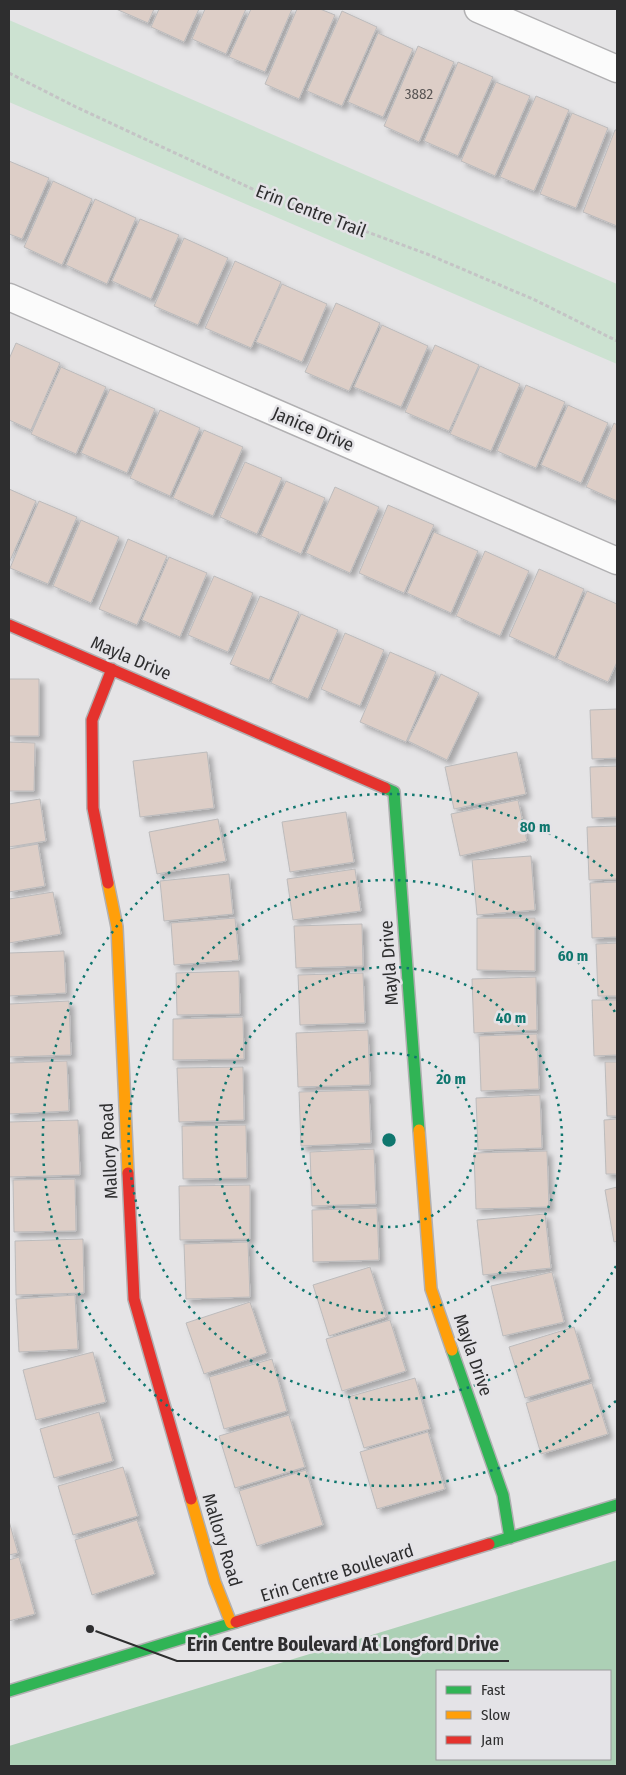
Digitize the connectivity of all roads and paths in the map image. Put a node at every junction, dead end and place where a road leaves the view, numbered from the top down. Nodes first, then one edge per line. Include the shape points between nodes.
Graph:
1 (478, 9) edge
2 (617, 69) edge
3 (9, 73) edge
4 (9, 297) edge
5 (617, 341) edge
6 (617, 561) edge
7 (9, 625) edge
8 (112, 669) junction
9 (617, 1505) edge
10 (510, 1538) junction
11 (231, 1623) junction
12 (9, 1692) edge

1 - 2 street
3 - 5 path, Erin Centre Trail via 259,192 427,254 535,300
4 - 6 street, Janice Drive
7 - 8 street, Mayla Drive
8 - 10 street, Mayla Drive via 394,792 431,1289 503,1494
8 - 11 street, Mallory Road via 92,720 93,808 117,927 134,1299 215,1582
9 - 10 street, Erin Centre Boulevard
10 - 11 street, Erin Centre Boulevard
11 - 12 street, Erin Centre Boulevard

